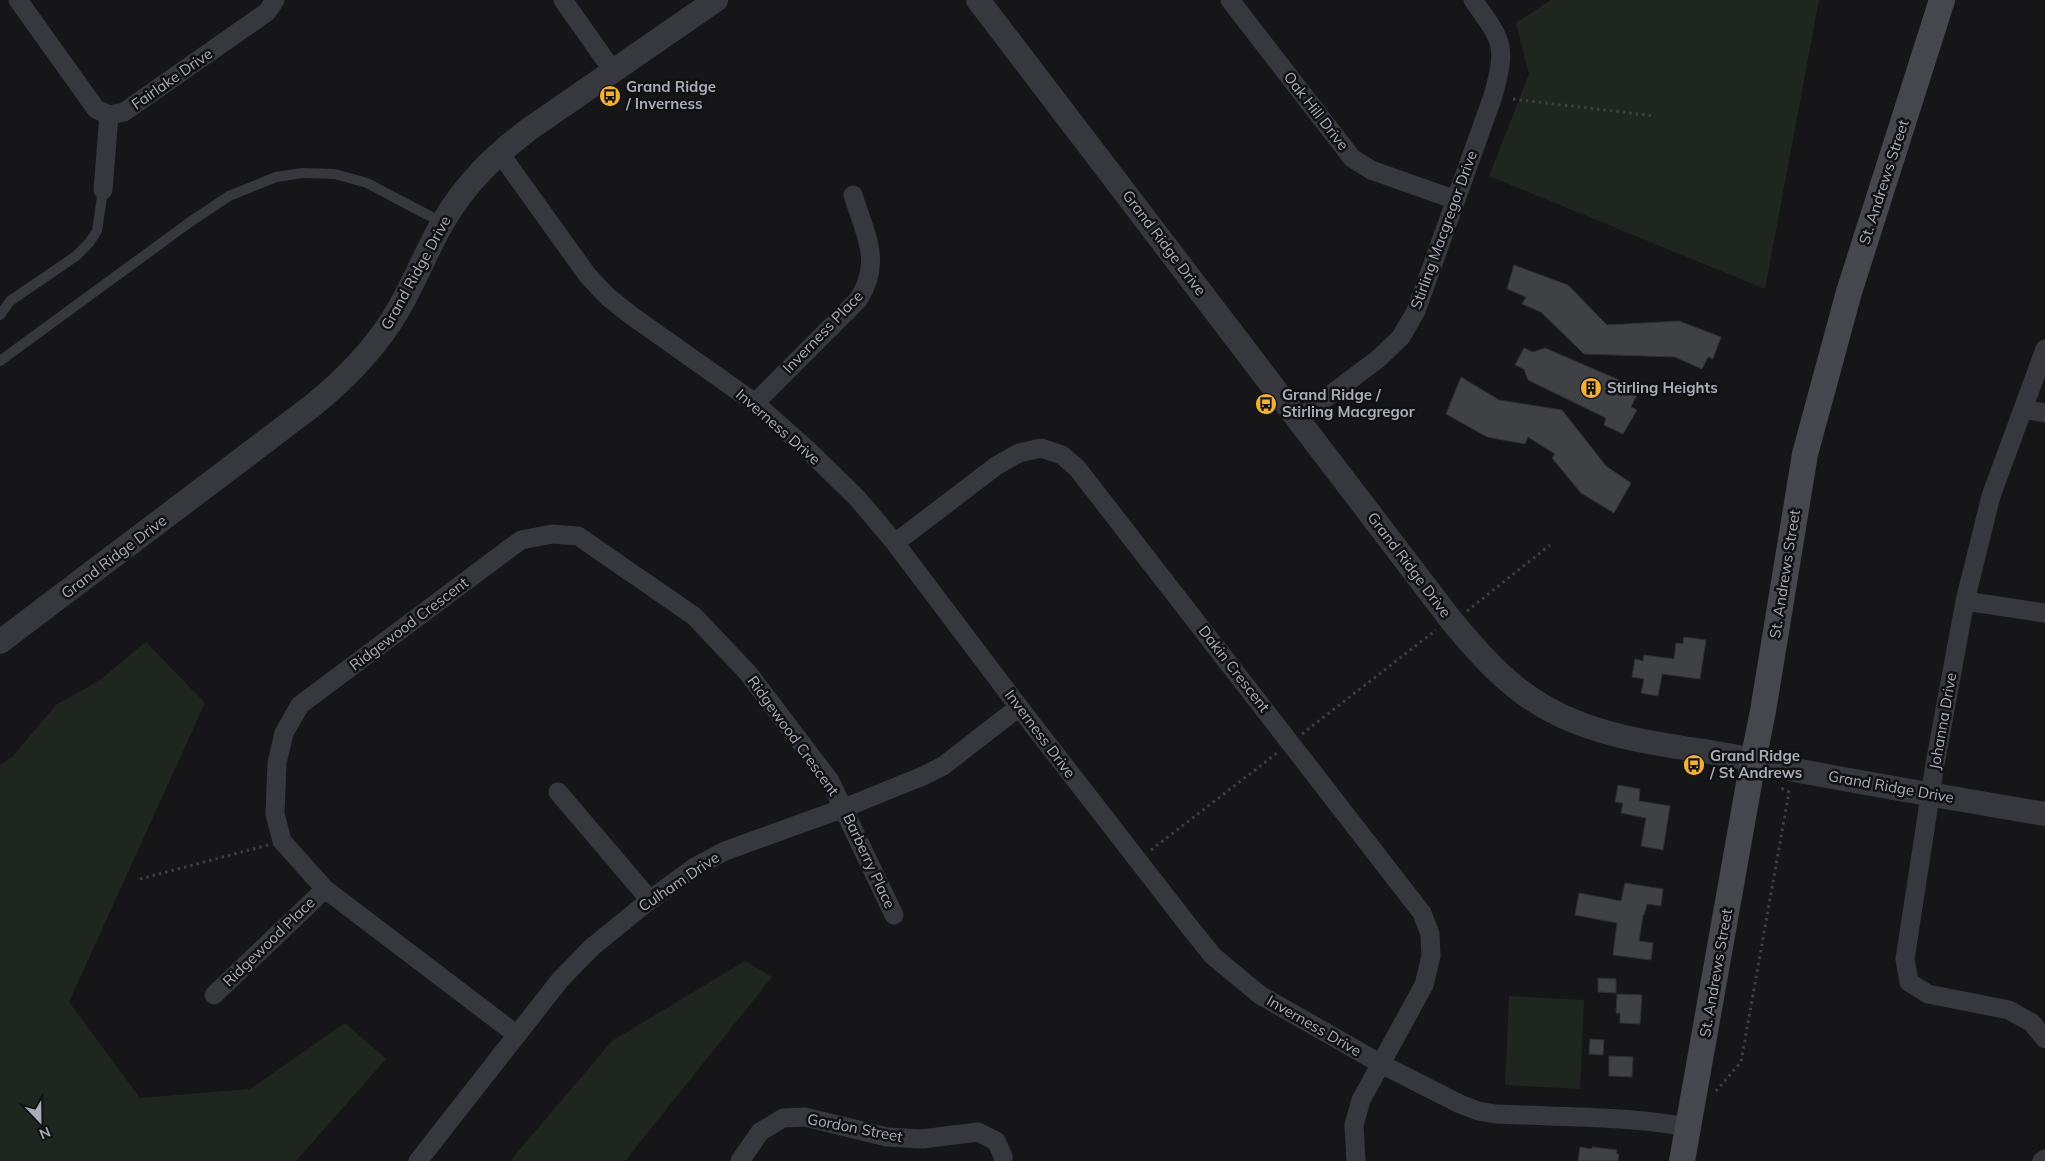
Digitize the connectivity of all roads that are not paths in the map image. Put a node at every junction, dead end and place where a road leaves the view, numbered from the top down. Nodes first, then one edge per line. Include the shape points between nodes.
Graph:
1 (18, 0) edge
2 (275, 0) edge
3 (563, 0) edge
4 (716, 0) edge
5 (978, 0) edge
6 (1230, 0) edge
7 (1473, 0) edge
8 (1942, 0) edge
9 (613, 71) junction
10 (109, 114) junction
11 (499, 152) junction
12 (102, 190) joint
13 (853, 195) dead end
14 (1456, 200) junction
15 (443, 222) junction
16 (0, 315) edge
17 (2045, 348) edge
18 (0, 361) edge
19 (755, 403) junction
20 (2023, 409) junction
21 (2045, 413) edge
22 (1298, 419) junction
23 (895, 543) junction
24 (1965, 601) junction
25 (2045, 613) edge
26 (0, 642) edge
27 (1019, 707) junction
28 (1753, 760) junction
29 (558, 792) dead end
30 (1931, 795) junction
31 (844, 808) junction
32 (2045, 814) edge
33 (325, 889) junction
34 (650, 900) junction
35 (894, 915) dead end
36 (214, 996) dead end
37 (517, 1035) junction
38 (2045, 1039) edge
39 (1382, 1064) junction
40 (1688, 1127) junction
41 (418, 1161) edge
42 (740, 1161) edge
43 (1003, 1161) edge
44 (1356, 1161) edge
45 (1682, 1161) edge

1 - 10 street via 96,109
2 - 10 street, Fairlake Drive via 267,12 124,112
3 - 9 street
4 - 9 street, Grand Ridge Drive
5 - 22 street, Grand Ridge Drive
6 - 14 street, Oak Hill Drive via 1352,158 1371,170
7 - 14 street, Stirling Macgregor Drive via 1496,32 1502,51 1493,96
8 - 28 main road, St. Andrews Street via 1849,292 1805,454
9 - 11 street, Grand Ridge Drive
10 - 12 street
11 - 15 street, Grand Ridge Drive via 478,172
11 - 19 street, Inverness Drive via 588,276 608,296
12 - 16 lane via 97,231 89,243 76,256 10,301
13 - 19 street, Inverness Place via 870,250 872,270 867,286 858,300
14 - 22 street, Stirling Macgregor Drive via 1416,311 1401,336 1378,359
15 - 18 lane via 351,178 303,173 276,177 229,196
15 - 26 street, Grand Ridge Drive via 393,319 370,352 343,381
17 - 20 street, Johanna Drive
19 - 23 street, Inverness Drive via 858,499
20 - 21 street
20 - 24 street, Johanna Drive via 1991,496
22 - 28 street, Grand Ridge Drive via 1473,647 1521,693 1580,725
23 - 27 street, Inverness Drive
23 - 39 street, Dakin Crescent via 996,466 1019,453 1042,448 1062,455 1077,468 1422,913 1430,934 1428,971 1424,985
24 - 25 street
24 - 30 street, Johanna Drive
27 - 31 street, Culham Drive via 943,766
27 - 39 street, Inverness Drive via 1213,956 1260,995
28 - 30 street, Grand Ridge Drive
28 - 40 main road, St. Andrews Street
29 - 34 street
30 - 32 street, Grand Ridge Drive
30 - 38 street, Johanna Drive via 1905,959 1909,982 1928,994 2009,1010 2032,1023
31 - 33 street, Ridgewood Crescent via 830,781 748,673 694,616 578,536 552,534 521,540 300,705 284,733 277,763 275,814 282,841
31 - 34 street, Culham Drive via 725,851 695,867
31 - 35 street, Barberry Place
33 - 36 street, Ridgewood Place
33 - 37 street, Ridgewood Crescent
34 - 37 street, Culham Drive via 590,948
37 - 41 street, Culham Drive
39 - 40 street, Inverness Drive via 1478,1111 1624,1119
39 - 44 street, Dakin Crescent via 1357,1111 1354,1125
40 - 45 main road, St. Andrews Street
42 - 43 street, Gordon Street via 760,1132 783,1118 804,1117 887,1137 922,1139 978,1132 996,1141

